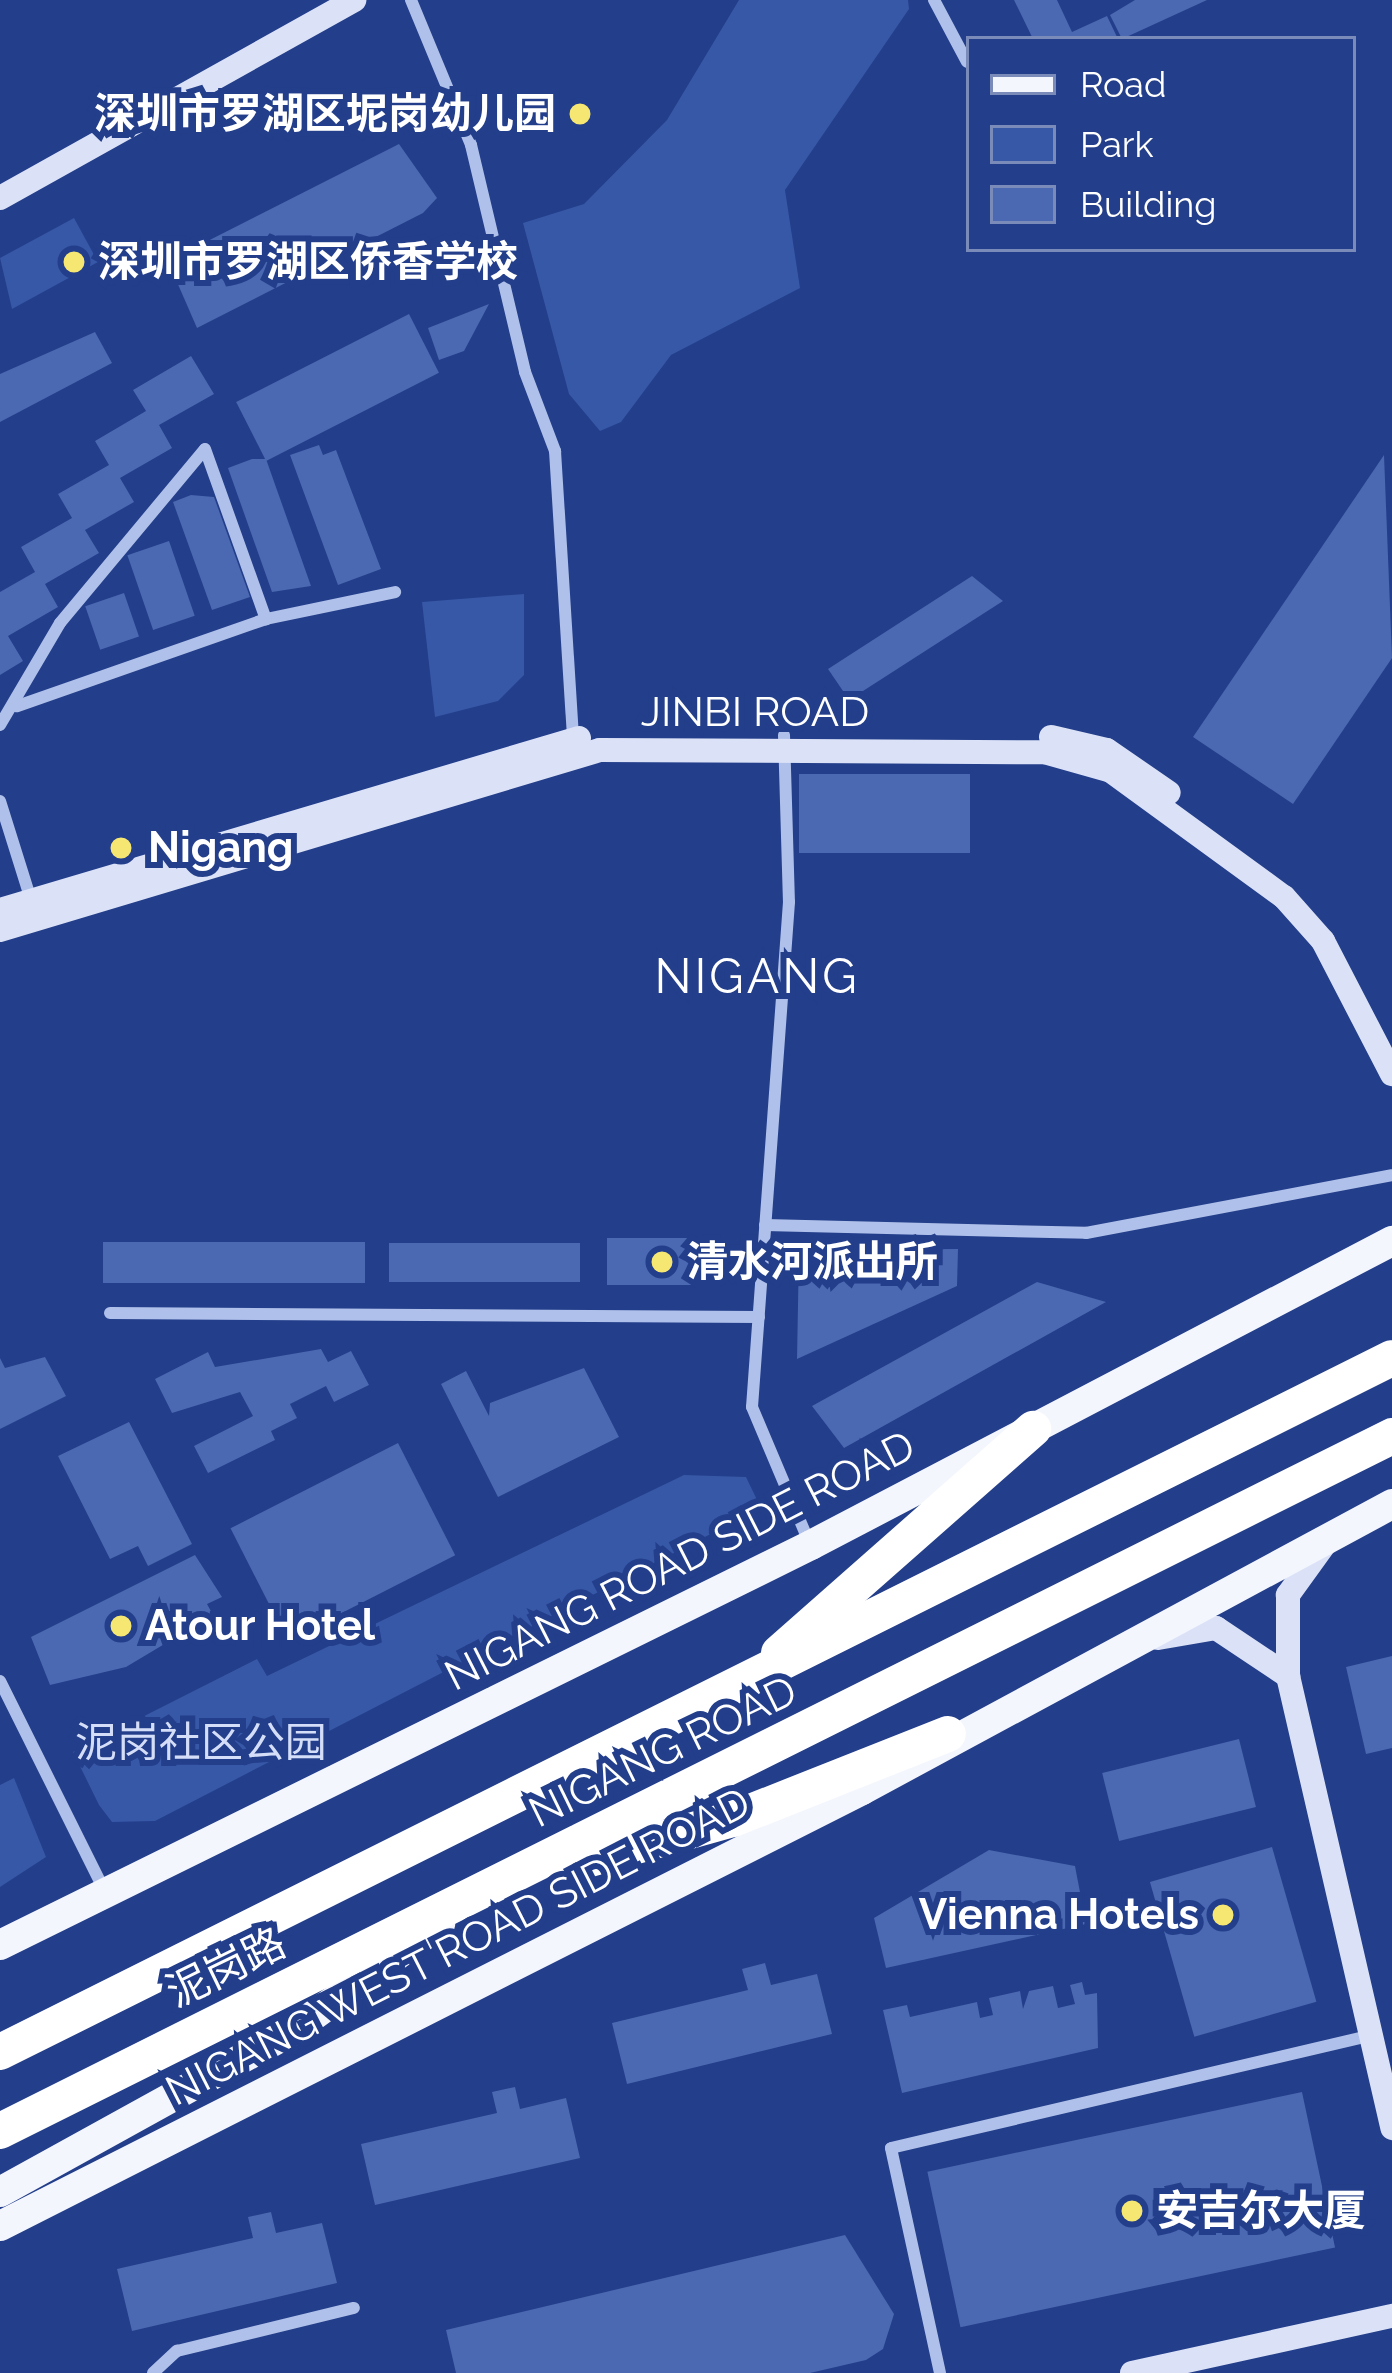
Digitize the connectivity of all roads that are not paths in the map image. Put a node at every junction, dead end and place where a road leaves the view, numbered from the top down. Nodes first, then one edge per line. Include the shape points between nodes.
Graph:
1 (354, 0) edge
2 (411, 0) edge
3 (934, 0) edge
4 (966, 60) edge
5 (0, 198) edge
6 (394, 592) dead end
7 (266, 619) junction
8 (17, 706) junction
9 (0, 725) edge
10 (784, 743) junction
11 (574, 747) junction
12 (0, 801) edge
13 (0, 910) edge
14 (34, 910) junction
15 (0, 930) edge
16 (1392, 1039) edge
17 (1392, 1074) edge
18 (1392, 1175) edge
19 (765, 1225) junction
20 (1392, 1241) edge
21 (110, 1313) dead end
22 (759, 1317) junction
23 (1392, 1358) edge
24 (1033, 1429) junction
25 (1392, 1436) edge
26 (1392, 1504) edge
27 (1334, 1535) junction
28 (811, 1545) junction
29 (1104, 1654) junction
30 (1288, 1676) junction
31 (0, 1681) edge
32 (746, 1683) junction
33 (948, 1734) junction
34 (492, 1886) junction
35 (106, 1894) junction
36 (0, 1946) edge
37 (1371, 2036) junction
38 (0, 2052) edge
39 (1392, 2128) edge
40 (0, 2131) edge
41 (0, 2192) edge
42 (0, 2226) edge
43 (354, 2308) dead end
44 (1392, 2316) edge
45 (153, 2373) edge
46 (940, 2373) edge
47 (1132, 2373) edge

1 - 5 street
2 - 11 street via 478,166 525,372 555,451
3 - 4 street
6 - 7 street
7 - 8 street
7 - 8 street via 205,449 60,623
8 - 9 street
10 - 11 street, JINBI ROAD
10 - 16 street, JINBI ROAD via 1051,737 1107,750 1297,887 1336,933
10 - 17 street, JINBI ROAD via 1045,752 1111,771 1284,898 1323,941
10 - 19 street via 789,902
11 - 14 street, JINBI ROAD
12 - 14 street
13 - 14 street, JINBI ROAD
14 - 15 street, JINBI ROAD
18 - 19 street via 1086,1233
19 - 22 street
20 - 24 main road, NIGANG ROAD SIDE ROAD
21 - 22 street
22 - 28 street via 754,1430
23 - 32 highway, NIGANG ROAD
24 - 28 main road, NIGANG ROAD SIDE ROAD
24 - 32 highway
25 - 34 highway, NIGANG ROAD
26 - 27 main road
27 - 29 main road
27 - 30 street via 1288,1595
28 - 35 main road, NIGANG ROAD SIDE ROAD
29 - 30 street via 1216,1628
29 - 33 main road
30 - 37 street
31 - 35 street
32 - 38 highway, NIGANG ROAD
33 - 34 highway via 733,1819
33 - 42 main road, NIGANG WEST ROAD SIDE ROAD via 862,1790
34 - 40 highway, 泥岗路
34 - 41 main road, NIGANG ROAD via 292,2031
35 - 36 main road, NIGANG ROAD SIDE ROAD
37 - 39 street
37 - 46 street via 891,2148
43 - 45 street via 177,2351
44 - 47 street

